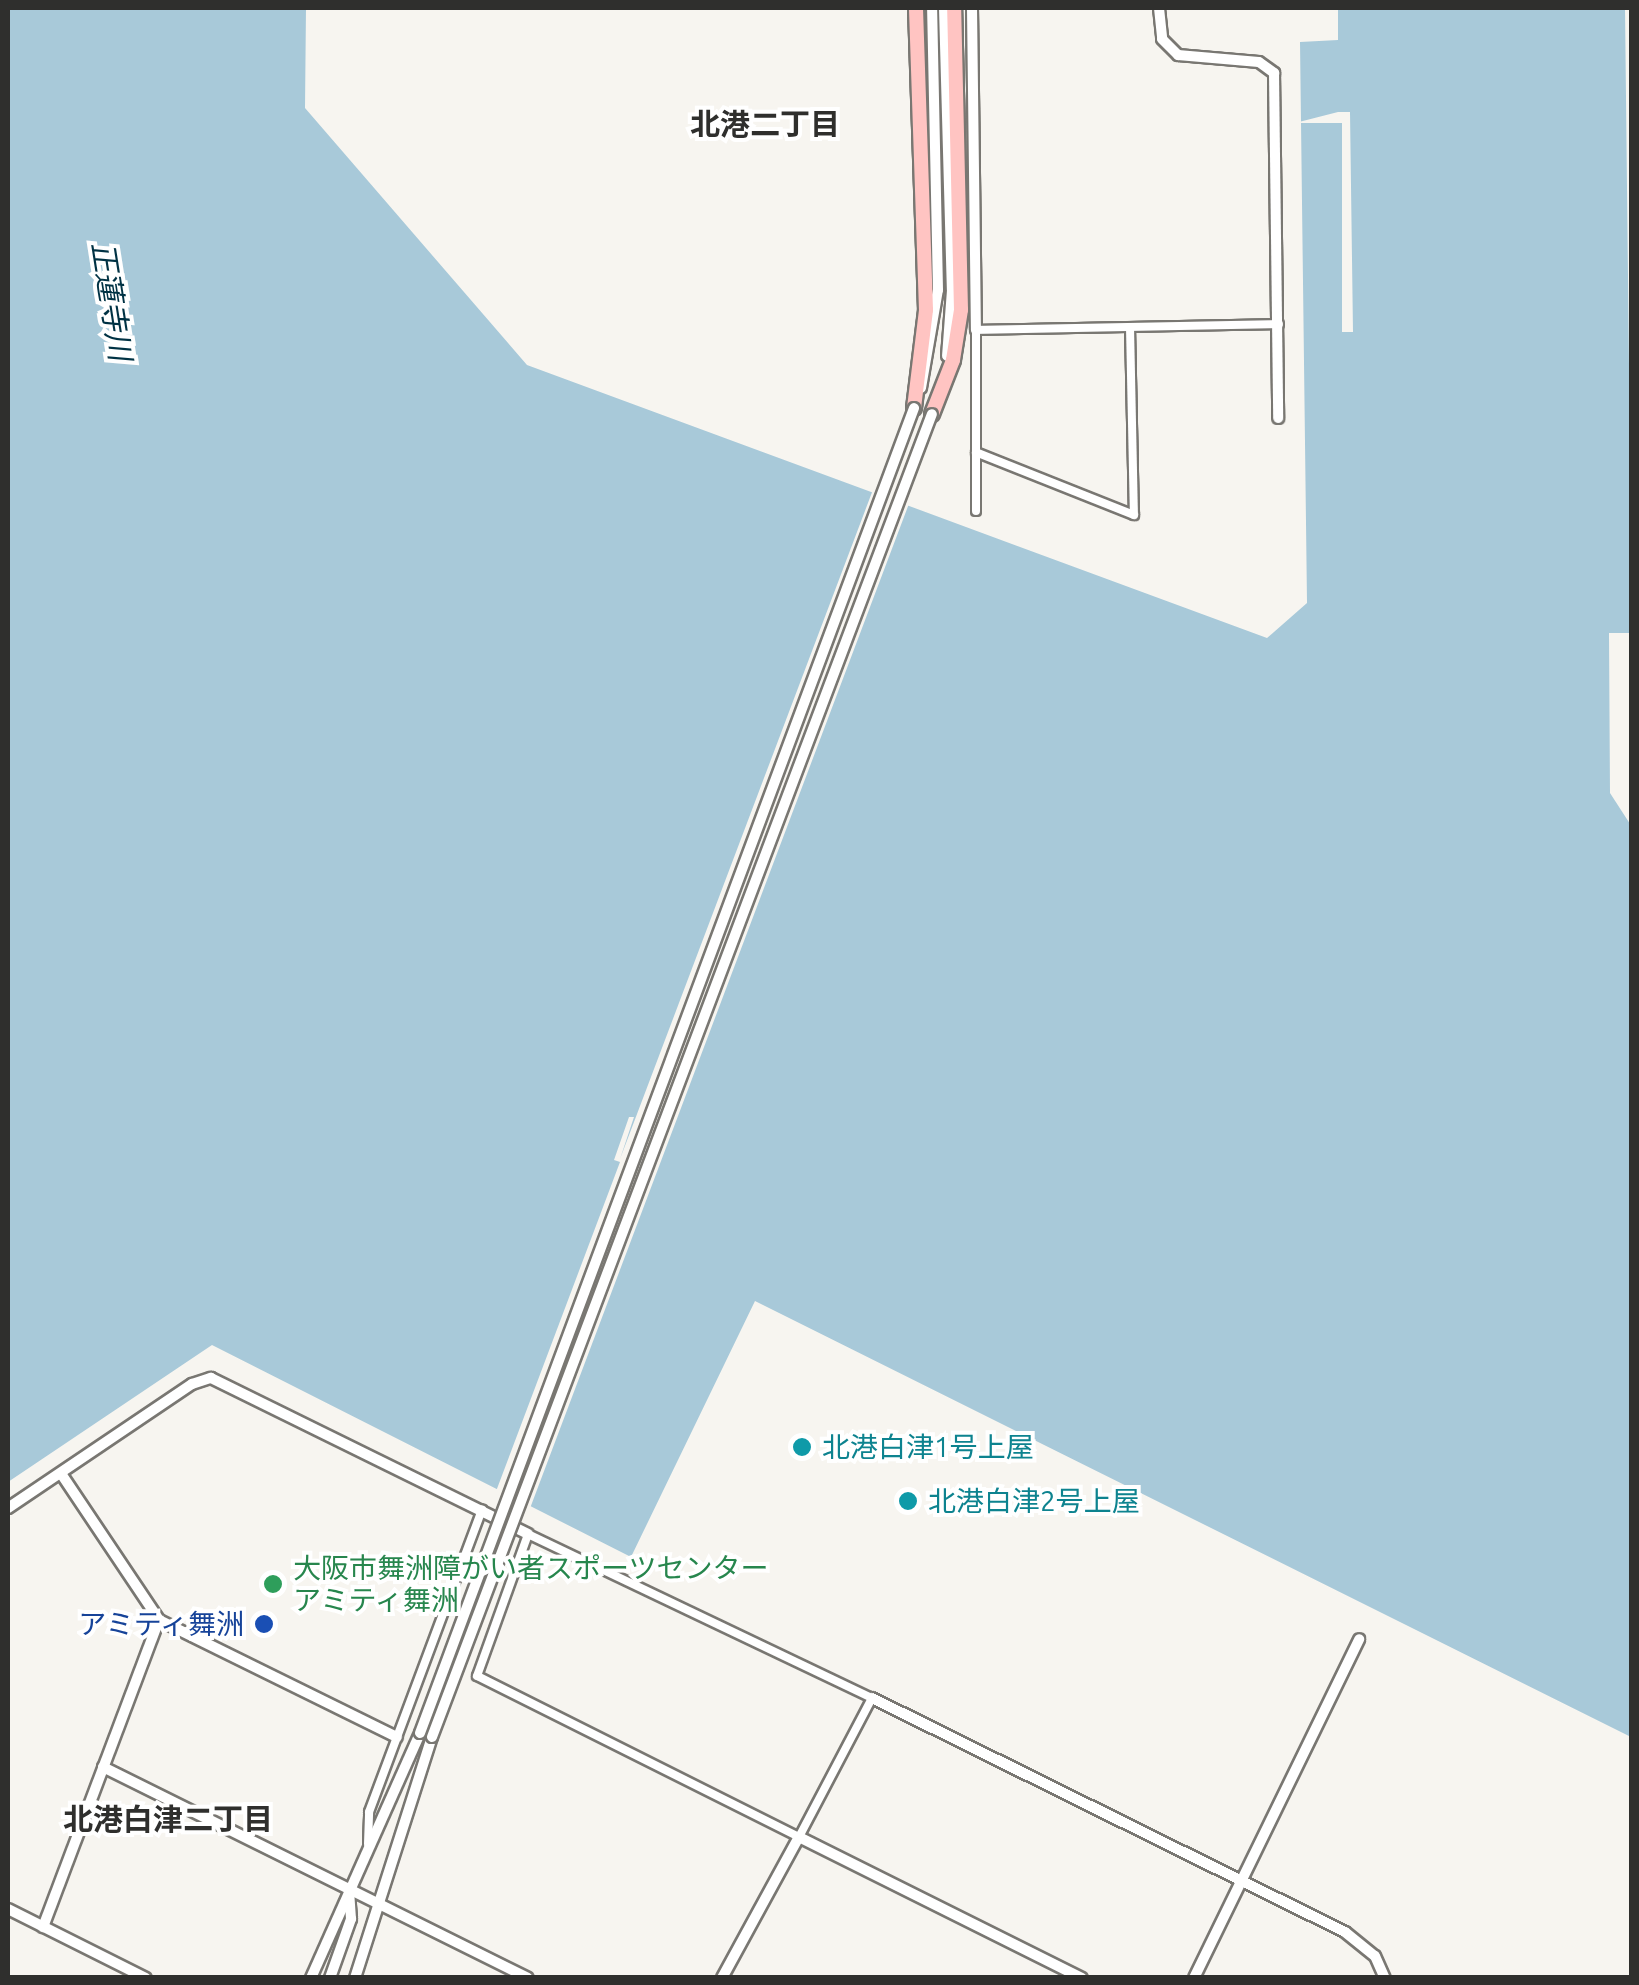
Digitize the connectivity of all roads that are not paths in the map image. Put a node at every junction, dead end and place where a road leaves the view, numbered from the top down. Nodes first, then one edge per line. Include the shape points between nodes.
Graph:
1 (913, 8) edge
2 (932, 8) edge
3 (944, 8) edge
4 (956, 8) edge
5 (972, 8) edge
6 (1160, 8) edge
7 (1279, 324) junction
8 (1130, 327) junction
9 (976, 330) junction
10 (914, 408) junction
11 (932, 414) junction
12 (1278, 418) dead end
13 (976, 452) junction
14 (976, 511) dead end
15 (62, 1474) junction
16 (8, 1508) edge
17 (482, 1510) junction
18 (528, 1534) junction
19 (159, 1620) junction
20 (1360, 1639) dead end
21 (872, 1698) junction
22 (397, 1736) junction
23 (104, 1767) junction
24 (799, 1838) junction
25 (368, 1844) junction
26 (1242, 1881) junction
27 (349, 1890) junction
28 (381, 1905) junction
29 (8, 1909) edge
30 (43, 1928) junction
31 (146, 1978) edge
32 (311, 1978) edge
33 (330, 1978) edge
34 (356, 1978) edge
35 (528, 1978) edge
36 (722, 1978) edge
37 (1082, 1978) edge
38 (1194, 1978) edge
39 (1384, 1978) edge

1 - 10 highway via 926,310
2 - 10 street via 937,319
3 - 11 street via 952,290 948,352
4 - 11 highway via 961,310 954,360
5 - 9 street
6 - 7 street via 1162,39 1178,56 1259,62 1274,73
7 - 8 street
7 - 12 street
8 - 9 street
8 - 13 street via 1134,515
9 - 13 street
10 - 25 street, bridge via 420,1733
11 - 28 street, bridge via 432,1738
13 - 14 street
15 - 16 street
15 - 17 street via 192,1384 211,1378
15 - 19 street
17 - 18 street
17 - 22 street
18 - 21 street
18 - 24 street via 477,1676
19 - 22 street
19 - 23 street
20 - 26 street
21 - 24 street
21 - 26 street
22 - 25 street via 369,1812
23 - 27 street
23 - 30 street
24 - 36 street
24 - 37 street
25 - 27 street
26 - 38 street
26 - 39 street via 1361,1941
27 - 28 street
27 - 32 street
27 - 33 street via 351,1919
28 - 34 street
28 - 35 street
29 - 30 street
30 - 31 street

